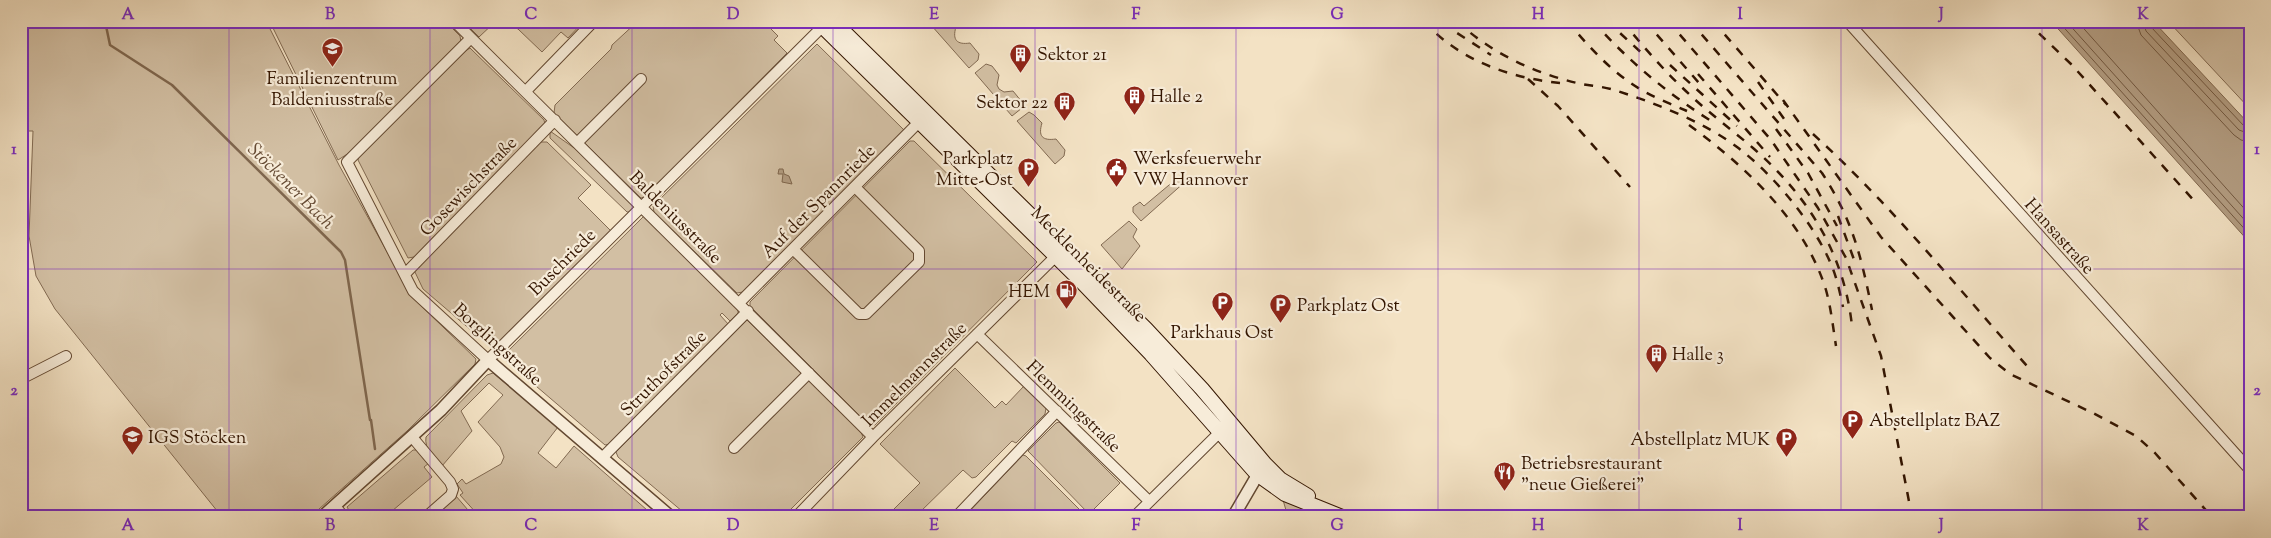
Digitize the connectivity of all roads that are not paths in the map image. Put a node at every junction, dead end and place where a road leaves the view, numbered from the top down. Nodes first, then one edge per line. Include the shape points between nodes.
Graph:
1 (454, 21) edge
2 (594, 21) edge
3 (1847, 21) edge
4 (824, 23) edge
5 (471, 38) junction
6 (641, 80) dead end
7 (526, 91) junction
8 (555, 120) junction
9 (919, 122) junction
10 (577, 142) junction
11 (855, 187) junction
12 (642, 207) junction
13 (1057, 242) junction
14 (793, 249) junction
15 (1056, 256) junction
16 (404, 274) junction
17 (739, 303) junction
18 (748, 311) junction
19 (1125, 326) junction
20 (1146, 329) junction
21 (977, 334) junction
22 (66, 356) dead end
23 (488, 360) junction
24 (809, 373) junction
25 (21, 379) edge
26 (1057, 411) junction
27 (1220, 432) junction
28 (412, 437) junction
29 (873, 437) junction
30 (734, 448) dead end
31 (602, 458) junction
32 (1261, 469) junction
33 (2250, 470) edge
34 (1149, 501) junction
35 (334, 506) junction
36 (322, 517) edge
37 (344, 517) edge
38 (426, 517) edge
39 (671, 517) edge
40 (796, 517) edge
41 (956, 517) edge
42 (1134, 517) edge
43 (1233, 517) edge
44 (1342, 517) edge
45 (1346, 517) edge

1 - 5 street, Baldeniusstraße
2 - 7 street
3 - 33 street, Hansastraße
4 - 9 main road, Mecklenheidestraße
4 - 12 street, Buschriede
4 - 13 main road, Mecklenheidestraße
5 - 7 street, Baldeniusstraße
5 - 16 street, Borglingstraße via 347,162
6 - 10 street
7 - 8 street, Baldeniusstraße
8 - 10 street, Baldeniusstraße
8 - 16 street, Gosewischstraße
9 - 11 street, Auf der Spannriede
9 - 15 main road, Mecklenheidestraße
10 - 12 street, Baldeniusstraße
11 - 14 street, Auf der Spannriede
11 - 14 street via 919,251 919,262 866,314 859,314
12 - 17 street, Baldeniusstraße
12 - 23 street, Buschriede
13 - 15 main road
13 - 20 main road, Mecklenheidestraße
14 - 17 street, Auf der Spannriede
15 - 19 main road, Mecklenheidestraße
15 - 21 street, Immelmannstraße
16 - 23 street, Borglingstraße via 413,291
17 - 18 street, Baldeniusstraße
18 - 24 street, Baldeniusstraße
18 - 31 street, Struthofstraße
19 - 20 main road
19 - 27 main road, Mecklenheidestraße
20 - 32 main road, Mecklenheidestraße via 1198,384
21 - 26 street, Flemmingstraße
21 - 29 street, Immelmannstraße
22 - 25 street
23 - 28 street, Buschriede
23 - 31 street, Borglingstraße
24 - 29 street, Baldeniusstraße
24 - 30 street
26 - 34 street, Flemmingstraße
26 - 41 street
27 - 32 main road, Mecklenheidestraße
27 - 34 street
28 - 35 street, Buschriede
28 - 38 street via 453,489 451,495
29 - 40 street, Immelmannstraße
31 - 39 street, Borglingstraße
32 - 43 street
32 - 44 main road, Mecklenheidestraße via 1285,494
32 - 45 main road, Mecklenheidestraße
34 - 42 street
35 - 36 street, Buschriede
35 - 37 street

